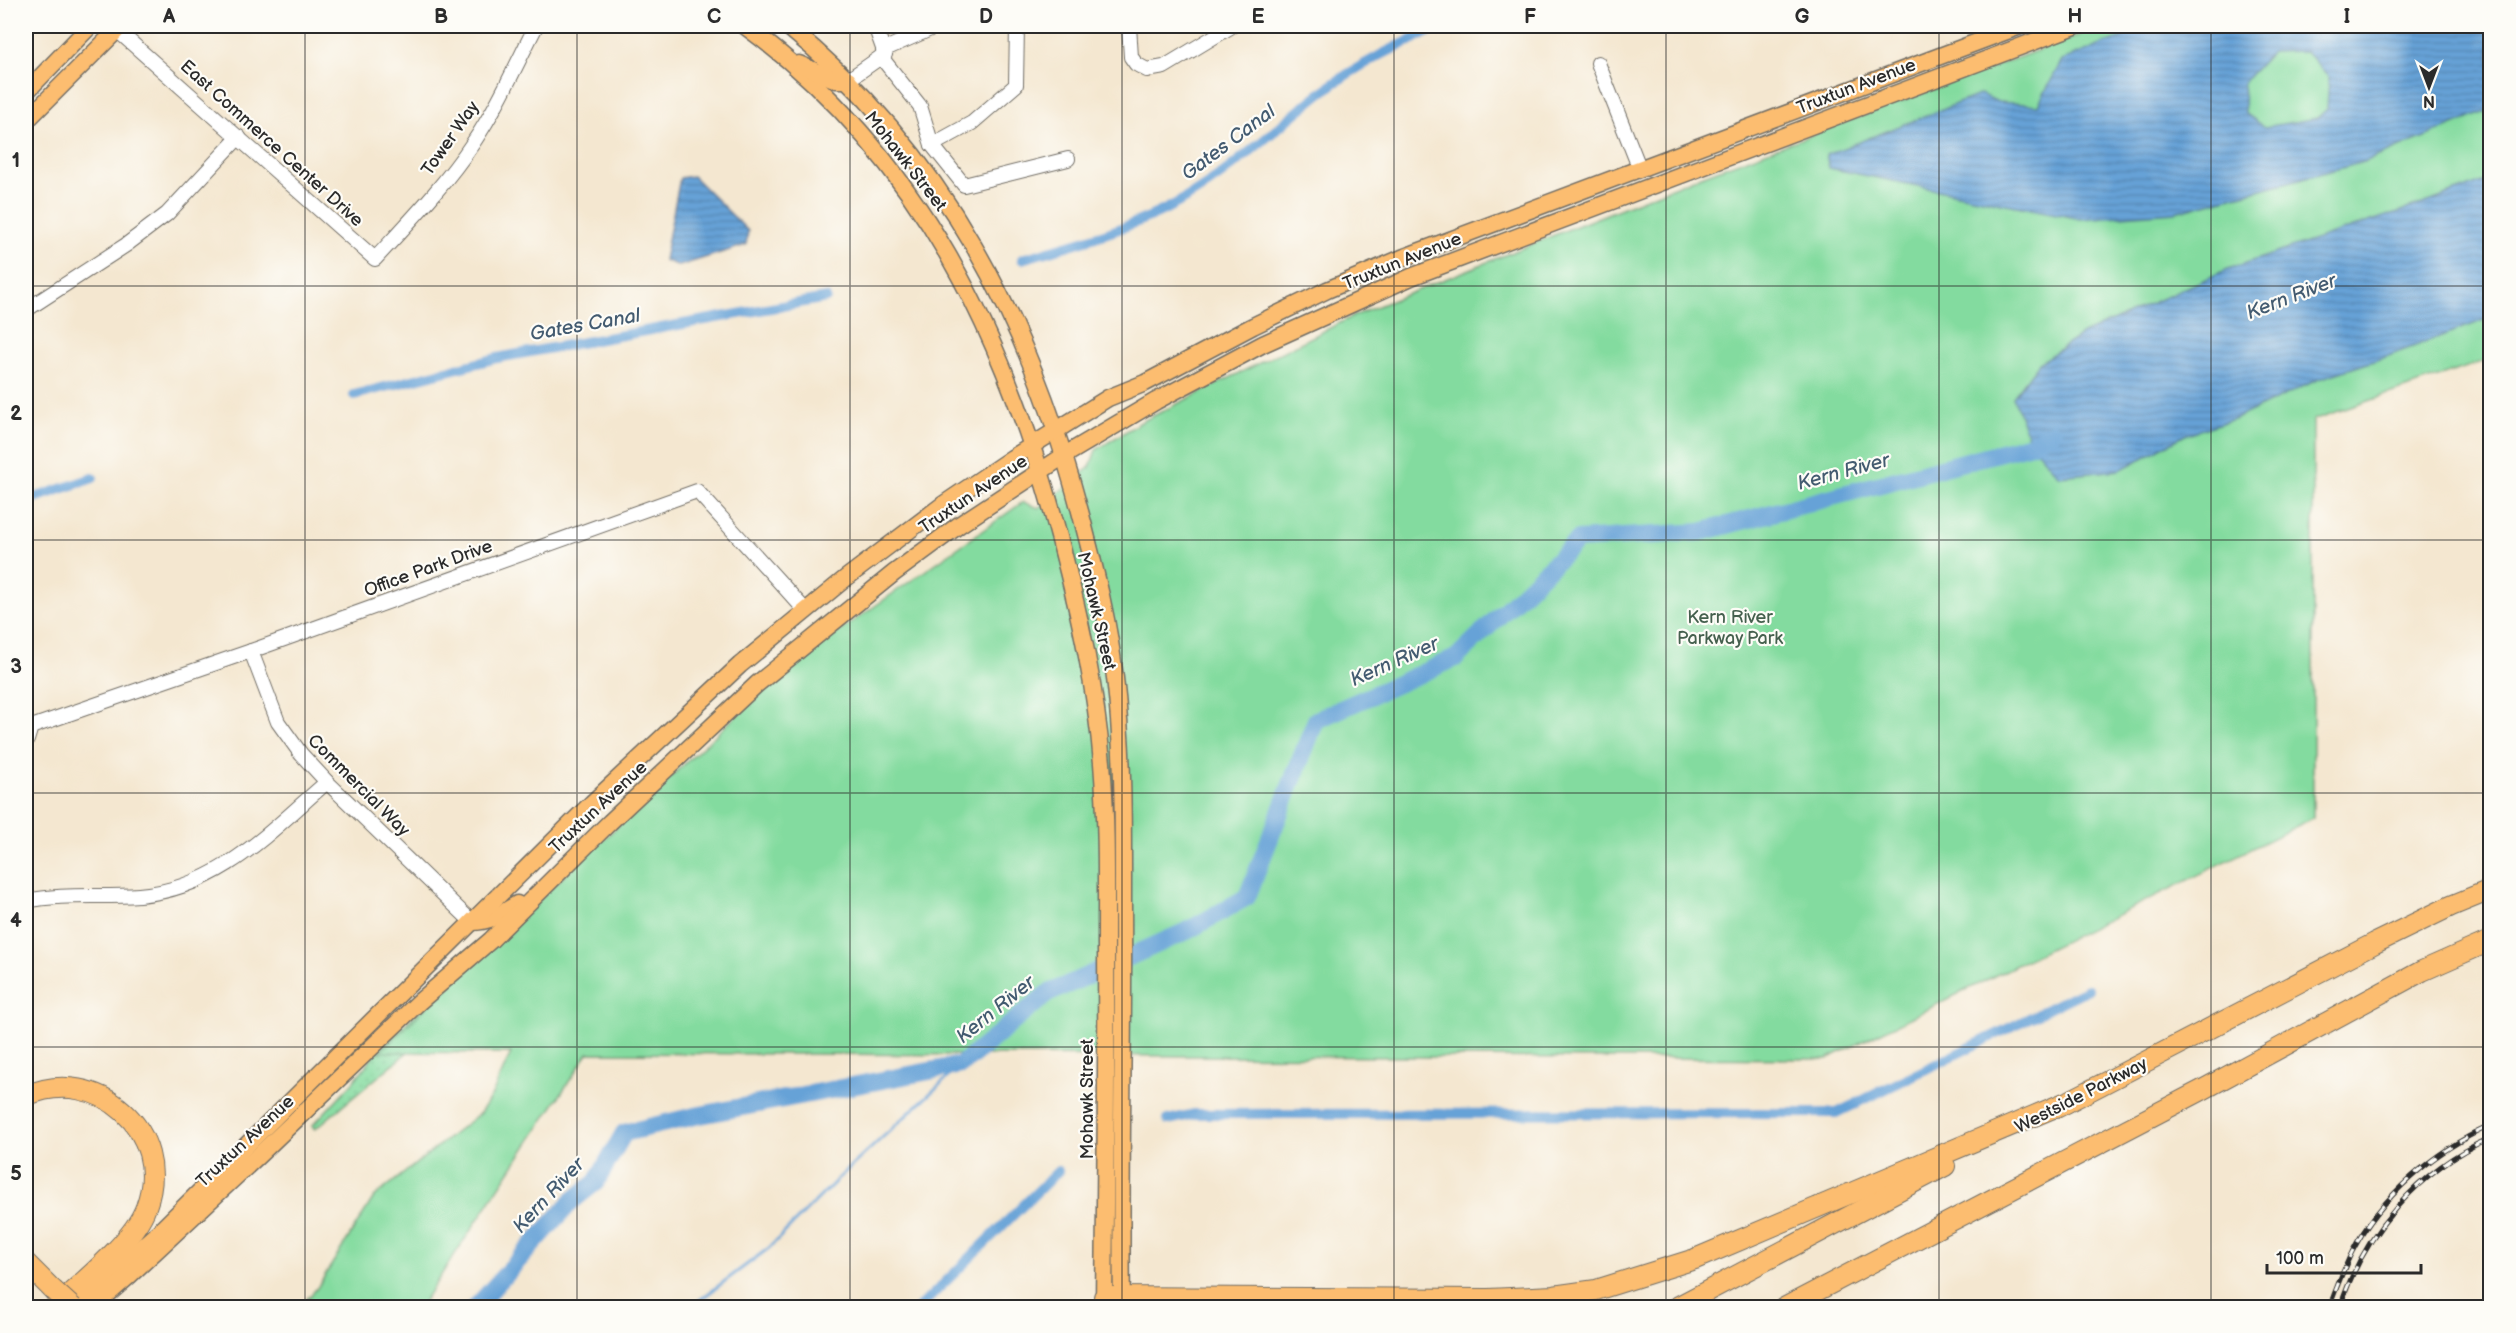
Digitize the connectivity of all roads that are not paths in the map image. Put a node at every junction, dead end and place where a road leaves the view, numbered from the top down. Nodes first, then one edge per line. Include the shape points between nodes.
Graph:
1 (90, 26) edge
2 (536, 26) edge
3 (745, 26) edge
4 (787, 26) edge
5 (876, 26) edge
6 (937, 26) edge
7 (1017, 26) edge
8 (1129, 26) edge
9 (1232, 26) edge
10 (2020, 26) edge
11 (2075, 26) edge
12 (119, 28) edge
13 (882, 53) junction
14 (787, 59) junction
15 (1598, 63) dead end
16 (848, 80) junction
17 (26, 92) edge
18 (26, 121) edge
19 (239, 137) junction
20 (932, 145) junction
21 (1068, 159) dead end
22 (1639, 167) junction
23 (1598, 206) junction
24 (950, 256) junction
25 (375, 259) joint
26 (998, 292) junction
27 (26, 310) edge
28 (1056, 430) junction
29 (1032, 446) junction
30 (1065, 454) junction
31 (1042, 471) junction
32 (805, 610) junction
33 (250, 651) junction
34 (27, 740) dead end
35 (327, 782) junction
36 (542, 888) junction
37 (2490, 890) edge
38 (26, 901) edge
39 (472, 922) junction
40 (2490, 941) edge
41 (419, 1002) junction
42 (347, 1044) junction
43 (26, 1096) edge
44 (2067, 1102) junction
45 (294, 1122) junction
46 (26, 1263) edge
47 (54, 1299) edge
48 (1113, 1302) edge
49 (73, 1308) edge
50 (92, 1308) edge
51 (1676, 1308) edge
52 (1784, 1308) edge

1 - 17 main road
2 - 25 street, Tower Way via 475,140
3 - 14 main road, Mohawk Street
4 - 16 main road, Mohawk Street
5 - 13 street
6 - 13 street
7 - 20 street via 1016,85 972,123
8 - 9 street via 1131,57 1148,70 1164,67
10 - 22 main road, Truxtun Avenue
11 - 23 main road, Truxtun Avenue
12 - 18 main road
12 - 19 street, East Commerce Center Drive
13 - 16 street
13 - 20 street via 920,106
14 - 16 main road via 836,80
14 - 24 main road, Mohawk Street via 882,157
15 - 22 street
16 - 26 main road, Mohawk Street via 926,171
19 - 25 street, East Commerce Center Drive
19 - 27 street via 158,222
20 - 21 street via 964,185
22 - 23 main road via 1634,179
22 - 28 main road, Truxtun Avenue via 1327,290 1108,399
23 - 30 main road, Truxtun Avenue via 1336,309 1191,381
24 - 26 main road via 962,256 969,261
24 - 29 main road, Mohawk Street via 1012,387
26 - 28 main road, Mohawk Street via 1015,323
28 - 29 main road, Truxtun Avenue
28 - 30 main road, Mohawk Street
29 - 31 main road, Mohawk Street
29 - 32 main road, Truxtun Avenue via 944,504
30 - 31 main road, Truxtun Avenue
30 - 48 main road, Mohawk Street via 1106,613 1116,678 1123,816 1124,1042
31 - 36 main road, Truxtun Avenue via 894,573 757,684
31 - 48 main road, Mohawk Street via 1082,627 1102,764
32 - 33 street, Office Park Drive via 697,491
32 - 39 main road, Truxtun Avenue via 592,803
33 - 34 street, Office Park Drive via 31,727
33 - 35 street, Commercial Way via 278,722
35 - 38 street via 235,861 194,883 137,895 64,895
35 - 39 street, Commercial Way
36 - 39 main road via 494,919
36 - 41 main road, Truxtun Avenue via 491,940
37 - 44 highway, Westside Parkway via 2375,943
39 - 41 main road via 466,947
39 - 42 main road, Truxtun Avenue
40 - 52 highway via 2422,971
41 - 45 main road, Truxtun Avenue
42 - 45 main road via 339,1069 297,1110
42 - 49 main road, Truxtun Avenue via 171,1220
43 - 47 highway via 65,1088 88,1091 109,1100 141,1133 152,1166 148,1201 137,1225 92,1273
44 - 48 highway via 1695,1259 1596,1290 1488,1299
44 - 51 highway, Westside Parkway
45 - 50 main road, Truxtun Avenue
46 - 47 highway
47 - 49 highway, bridge

